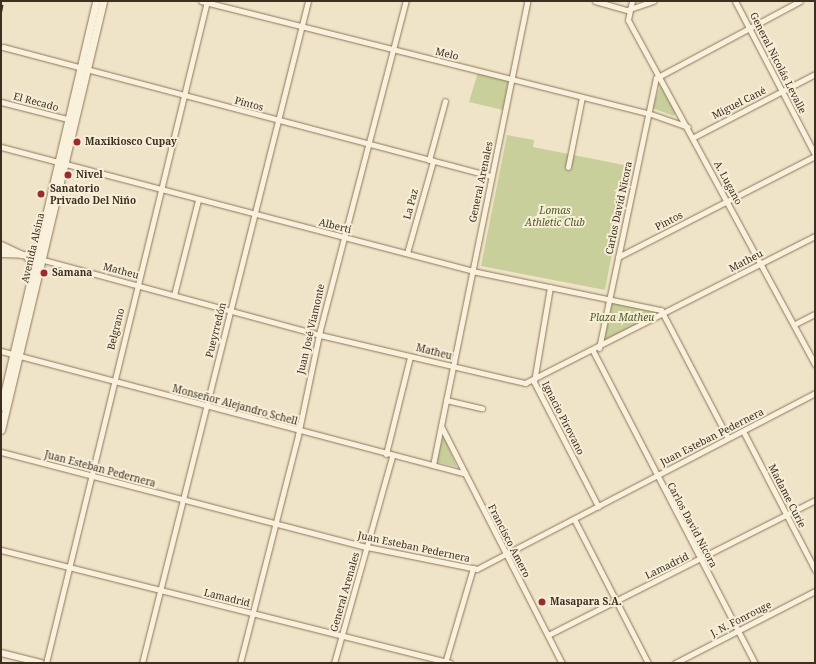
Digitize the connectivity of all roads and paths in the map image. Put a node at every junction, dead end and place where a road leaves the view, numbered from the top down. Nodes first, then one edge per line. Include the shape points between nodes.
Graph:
1 (96, 1) edge
2 (102, 1) edge
3 (205, 1) edge
4 (308, 1) edge
5 (406, 1) edge
6 (527, 1) edge
7 (595, 1) edge
8 (632, 1) edge
9 (653, 1) edge
10 (735, 1) edge
11 (800, 1) edge
12 (627, 10) junction
13 (302, 27) junction
14 (749, 28) junction
15 (3, 48) dead end
16 (394, 50) junction
17 (83, 69) junction
18 (660, 74) junction
19 (815, 74) edge
20 (511, 80) junction
21 (782, 91) junction
22 (183, 95) junction
23 (582, 97) junction
24 (445, 101) dead end
25 (1, 102) edge
26 (648, 113) junction
27 (67, 120) junction
28 (278, 121) junction
29 (688, 127) junction
30 (694, 137) junction
31 (368, 144) junction
32 (1, 147) edge
33 (815, 155) edge
34 (431, 160) junction
35 (60, 164) junction
36 (568, 167) dead end
37 (491, 176) junction
38 (158, 190) junction
39 (198, 200) junction
40 (728, 201) junction
41 (254, 215) junction
42 (815, 236) edge
43 (343, 238) junction
44 (1, 244) edge
45 (37, 247) junction
46 (1, 250) edge
47 (407, 253) junction
48 (1, 254) edge
49 (25, 255) junction
50 (618, 257) junction
51 (37, 258) junction
52 (762, 264) junction
53 (33, 267) junction
54 (472, 271) junction
55 (136, 285) junction
56 (550, 287) junction
57 (174, 295) junction
58 (610, 299) junction
59 (230, 311) junction
60 (666, 313) junction
61 (815, 314) edge
62 (794, 324) junction
63 (320, 335) junction
64 (599, 348) junction
65 (1, 351) edge
66 (593, 351) junction
67 (16, 355) junction
68 (410, 357) junction
69 (815, 364) edge
70 (452, 367) junction
71 (112, 382) junction
72 (534, 382) junction
73 (815, 393) edge
74 (446, 400) junction
75 (1, 407) edge
76 (206, 407) junction
77 (482, 408) dead end
78 (441, 426) junction
79 (1, 430) edge
80 (297, 431) junction
81 (743, 431) junction
82 (728, 438) junction
83 (1, 452) edge
84 (386, 454) junction
85 (392, 456) junction
86 (433, 465) junction
87 (465, 474) junction
88 (90, 476) junction
89 (656, 476) junction
90 (182, 500) junction
91 (815, 500) edge
92 (598, 506) junction
93 (786, 514) junction
94 (574, 519) junction
95 (276, 524) junction
96 (367, 546) junction
97 (1, 550) edge
98 (505, 554) junction
99 (700, 559) junction
100 (69, 567) junction
101 (473, 568) junction
102 (815, 570) edge
103 (160, 591) junction
104 (815, 591) edge
105 (616, 601) junction
106 (252, 614) junction
107 (738, 631) junction
108 (548, 635) junction
109 (342, 637) junction
110 (1, 653) edge
111 (41, 663) edge
112 (46, 663) edge
113 (142, 663) edge
114 (240, 663) edge
115 (334, 663) edge
116 (447, 663) edge
117 (562, 663) edge
118 (648, 663) edge
119 (675, 663) edge
120 (754, 663) edge

1 - 17 main road, Avenida Alsina
2 - 17 main road, Avenida Alsina
3 - 13 street, Melo
3 - 22 street, Belgrano
4 - 13 street, Pueyrredón
5 - 16 street, Juan José Viamonte
6 - 20 street, General Arenales
7 - 12 street
8 - 12 street
9 - 12 street
10 - 14 street, General Nicolás Levalle
11 - 14 street
12 - 18 street, A. Lugano via 628,20
13 - 16 street, Melo
13 - 28 street, Pueyrredón
14 - 18 street
14 - 21 street, General Nicolás Levalle
15 - 17 street, Pintos
16 - 20 street, Melo
16 - 31 street, Juan José Viamonte
17 - 22 street, Pintos
17 - 27 main road, Avenida Alsina
17 - 35 main road, Avenida Alsina
18 - 26 street, Carlos David Nicora
18 - 29 street, A. Lugano
19 - 21 street, Miguel Cané
20 - 23 street, Melo
20 - 37 street, General Arenales
21 - 30 street, Miguel Cané
21 - 33 street, General Nicolás Levalle
22 - 28 street, Pintos
22 - 38 street, Belgrano
23 - 26 street, Melo
23 - 36 street
24 - 34 street, La Paz
25 - 27 street, El Recado
26 - 29 street, Melo
26 - 50 street, Carlos David Nicora
27 - 35 main road, Avenida Alsina
28 - 31 street, Pintos
28 - 41 street, Pueyrredón
29 - 30 street, A. Lugano
30 - 40 street, A. Lugano
31 - 34 street, Pintos
31 - 43 street, Juan José Viamonte
32 - 35 street, Alberti
33 - 40 street, Pintos
34 - 37 street, Pintos
34 - 47 street, La Paz
35 - 38 street, Alberti
35 - 45 main road, Avenida Alsina
35 - 51 main road, Avenida Alsina
37 - 54 street, General Arenales
38 - 39 street, Alberti
38 - 55 street, Belgrano
39 - 41 street, Alberti
39 - 57 street
40 - 50 street, Pintos
40 - 52 street, A. Lugano
41 - 43 street, Alberti
41 - 59 street, Pueyrredón
42 - 52 street, Matheu
43 - 47 street, Alberti
43 - 63 street, Juan José Viamonte
44 - 49 street, Matheu
45 - 49 street
45 - 51 main road, Avenida Alsina
46 - 49 street, Matheu
47 - 54 street, Alberti
48 - 49 street, Matheu
49 - 51 street, Matheu
49 - 53 street
50 - 58 street, Carlos David Nicora
51 - 53 main road, Avenida Alsina
51 - 55 street, Matheu
51 - 67 main road, Avenida Alsina
52 - 60 street, Matheu
52 - 62 street, A. Lugano
53 - 67 main road, Avenida Alsina
54 - 56 street, Alberti
54 - 70 street, General Arenales
55 - 57 street, Matheu
55 - 71 street, Belgrano
56 - 58 street, Alberti
56 - 72 street, Ignacio Pirovano
57 - 59 street, Matheu
58 - 60 street, Alberti
58 - 64 street, Carlos David Nicora
59 - 63 street, Matheu
59 - 76 street, Pueyrredón
60 - 64 street, Matheu
60 - 82 street
61 - 62 street
62 - 69 street, A. Lugano
63 - 68 street, Matheu
63 - 80 street, Juan José Viamonte
64 - 66 street, Matheu
65 - 67 street, Monseñor Alejandro Schell
66 - 72 street, Matheu
66 - 89 street, Carlos David Nicora
67 - 71 street, Monseñor Alejandro Schell
67 - 75 main road, Avenida Alsina
67 - 79 main road, Avenida Alsina
68 - 70 street, Matheu
68 - 84 street
70 - 72 street, Matheu via 522,383
70 - 74 street
71 - 76 street, Monseñor Alejandro Schell
71 - 88 street, Belgrano
72 - 92 street, Ignacio Pirovano
73 - 81 street, Juan Esteban Pedernera
74 - 77 street
74 - 78 street
76 - 80 street, Monseñor Alejandro Schell
76 - 90 street, Pueyrredón
78 - 86 street
78 - 87 street, Francisco Amero
80 - 84 street, Monseñor Alejandro Schell
80 - 95 street, Juan José Viamonte
81 - 82 street, Juan Esteban Pedernera
81 - 93 street, Madame Curie
82 - 89 street, Juan Esteban Pedernera
83 - 88 street, Juan Esteban Pedernera
84 - 85 street, Monseñor Alejandro Schell
85 - 86 street, Monseñor Alejandro Schell
85 - 96 street, General Arenales
86 - 87 street, Monseñor Alejandro Schell
87 - 98 street, Francisco Amero
88 - 90 street, Juan Esteban Pedernera
88 - 100 street, Belgrano
89 - 92 street, Juan Esteban Pedernera
89 - 99 street, Carlos David Nicora
90 - 95 street, Juan Esteban Pedernera
90 - 103 street, Pueyrredón
91 - 93 street, Lamadrid
92 - 94 street, Juan Esteban Pedernera
93 - 99 street, Lamadrid
93 - 102 street, Madame Curie
94 - 98 street, Juan Esteban Pedernera
94 - 105 street
95 - 96 street, Juan Esteban Pedernera
95 - 106 street, Juan José Viamonte
96 - 101 street, Juan Esteban Pedernera
96 - 109 street, General Arenales
97 - 100 street, Lamadrid
98 - 101 street, Juan Esteban Pedernera
98 - 108 street, Francisco Amero
99 - 105 street, Lamadrid
99 - 107 street, Carlos David Nicora
100 - 103 street, Lamadrid
100 - 112 street, Belgrano
101 - 116 street
103 - 106 street, Lamadrid
103 - 113 street, Pueyrredón
104 - 107 street, J. N. Fonrouge
105 - 108 street, Lamadrid
105 - 118 street
106 - 109 street, Lamadrid
106 - 114 street, Juan José Viamonte
107 - 119 street, J. N. Fonrouge
107 - 120 street, Carlos David Nicora
108 - 117 street, Francisco Amero
109 - 115 street, General Arenales
109 - 116 street, Lamadrid
110 - 111 street

